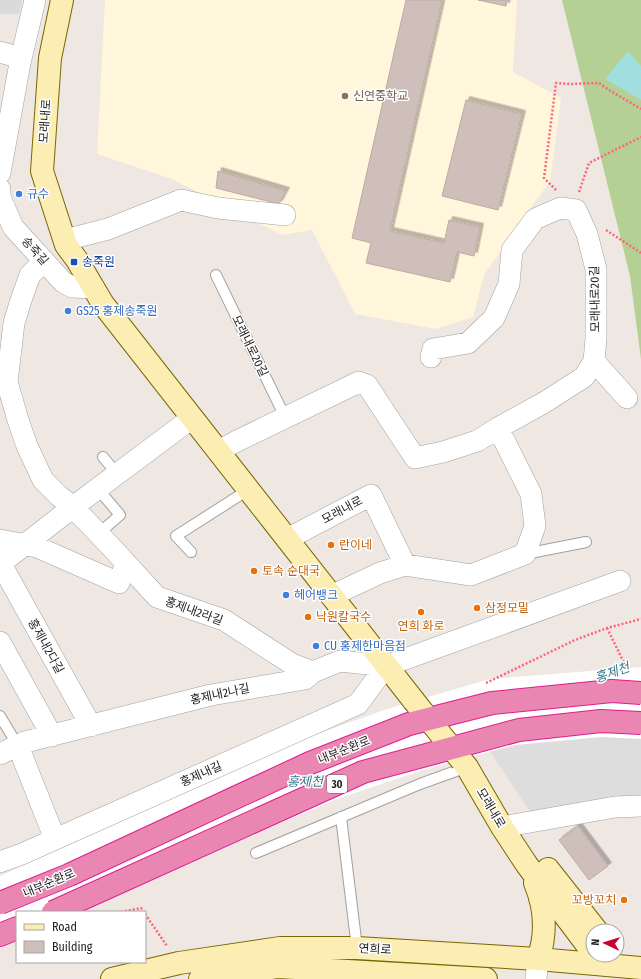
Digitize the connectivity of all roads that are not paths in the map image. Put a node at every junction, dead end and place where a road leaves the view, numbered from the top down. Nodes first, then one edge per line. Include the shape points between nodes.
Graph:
1 (24, 0) edge
2 (35, 0) edge
3 (62, 0) edge
4 (0, 52) edge
5 (21, 58) junction
6 (0, 173) edge
7 (0, 189) edge
8 (285, 215) dead end
9 (64, 240) junction
10 (44, 261) junction
11 (216, 275) dead end
12 (94, 288) junction
13 (9, 314) edge
14 (430, 357) dead end
15 (594, 361) junction
16 (627, 398) dead end
17 (7, 414) edge
18 (285, 417) junction
19 (192, 418) junction
20 (498, 428) junction
21 (218, 451) junction
22 (103, 457) dead end
23 (117, 474) junction
24 (98, 489) junction
25 (248, 490) junction
26 (73, 507) junction
27 (98, 534) junction
28 (287, 539) junction
29 (0, 540) edge
30 (586, 542) dead end
31 (26, 545) junction
32 (191, 552) dead end
33 (525, 554) junction
34 (126, 563) junction
35 (405, 565) junction
36 (3, 575) edge
37 (620, 581) dead end
38 (331, 596) junction
39 (0, 642) edge
40 (386, 666) junction
41 (312, 672) junction
42 (635, 684) edge
43 (0, 716) edge
44 (641, 723) edge
45 (91, 726) junction
46 (52, 736) junction
47 (9, 750) edge
48 (464, 764) junction
49 (641, 806) edge
50 (341, 817) junction
51 (502, 827) junction
52 (55, 839) junction
53 (256, 853) dead end
54 (0, 862) edge
55 (527, 865) junction
56 (0, 903) edge
57 (55, 911) edge
58 (591, 923) edge
59 (16, 928) edge
60 (0, 935) edge
61 (357, 948) junction
62 (615, 965) edge
63 (537, 969) edge
64 (112, 979) edge
65 (200, 979) edge
66 (486, 979) edge

1 - 2 street
2 - 5 street
3 - 9 main road, 모래내로 via 50,58 42,171
4 - 5 street
5 - 6 street
7 - 10 street, 송죽길 via 0,197 13,226
8 - 9 street via 218,208 181,200 108,229
9 - 12 main road, 모래내로
10 - 12 street, 송죽길 via 63,282 72,287
10 - 13 street, 홍제내2라길 via 30,275
11 - 18 lane, 모래내로20길
12 - 19 main road, 모래내로 via 103,304
13 - 17 street, 홍제내2라길 via 14,323 7,382
14 - 15 street, 모래내로20길 via 434,348 468,343 494,318 510,284 512,250 535,219 560,208 576,210 587,234 596,269
15 - 16 street
15 - 20 street, 모래내로20길 via 584,377
17 - 26 street, 홍제내2라길 via 27,446 43,480
18 - 20 street, 모래내로20길 via 359,382 367,385 415,458 477,441
18 - 21 street, 모래내로20길
19 - 21 main road, 모래내로
19 - 23 street
20 - 33 street via 531,494 535,526
21 - 25 main road, 모래내로
22 - 23 lane
23 - 24 street
24 - 26 street
24 - 27 lane via 120,515
25 - 28 main road, 모래내로
25 - 32 lane via 176,536
26 - 27 street, 홍제내2라길
26 - 31 street
27 - 34 street, 홍제내2라길
28 - 35 street, 모래내로 via 371,495
28 - 38 main road, 모래내로
29 - 31 street
30 - 33 lane
31 - 34 street via 37,547 119,583
31 - 36 street
33 - 35 street via 471,575
34 - 41 street, 홍제내2라길 via 157,597 224,620 292,664
35 - 38 street via 380,573
36 - 45 street, 홍제내2다길
37 - 40 street
38 - 40 main road, 모래내로
39 - 46 street
40 - 41 street, 홍제내2나길 via 340,661
40 - 48 main road, 모래내로, bridge
40 - 52 street, 홍제내길 via 358,704
41 - 45 street, 홍제내2나길 via 305,679 211,695
42 - 56 highway, 내부순환로 / 30, bridge via 612,691 492,703 409,724 310,763 69,875
43 - 47 lane
44 - 57 highway, 30, bridge via 601,721 519,730 363,772
45 - 46 street, 홍제내2나길
46 - 47 street, 홍제내2나길 via 25,742
47 - 52 street
48 - 50 lane
48 - 51 main road, 모래내로
49 - 51 street via 615,807
50 - 53 lane
50 - 61 lane
51 - 55 main road, 모래내로
51 - 58 main road via 532,848
52 - 54 street, 홍제내길
55 - 62 main road, 모래내로
55 - 63 main road via 542,905 544,931
59 - 60 highway
61 - 63 main road, 연희로
61 - 64 main road, 연희로 via 280,948 179,963
62 - 63 main road, 연희로
65 - 66 main road, 연희로 via 278,967

